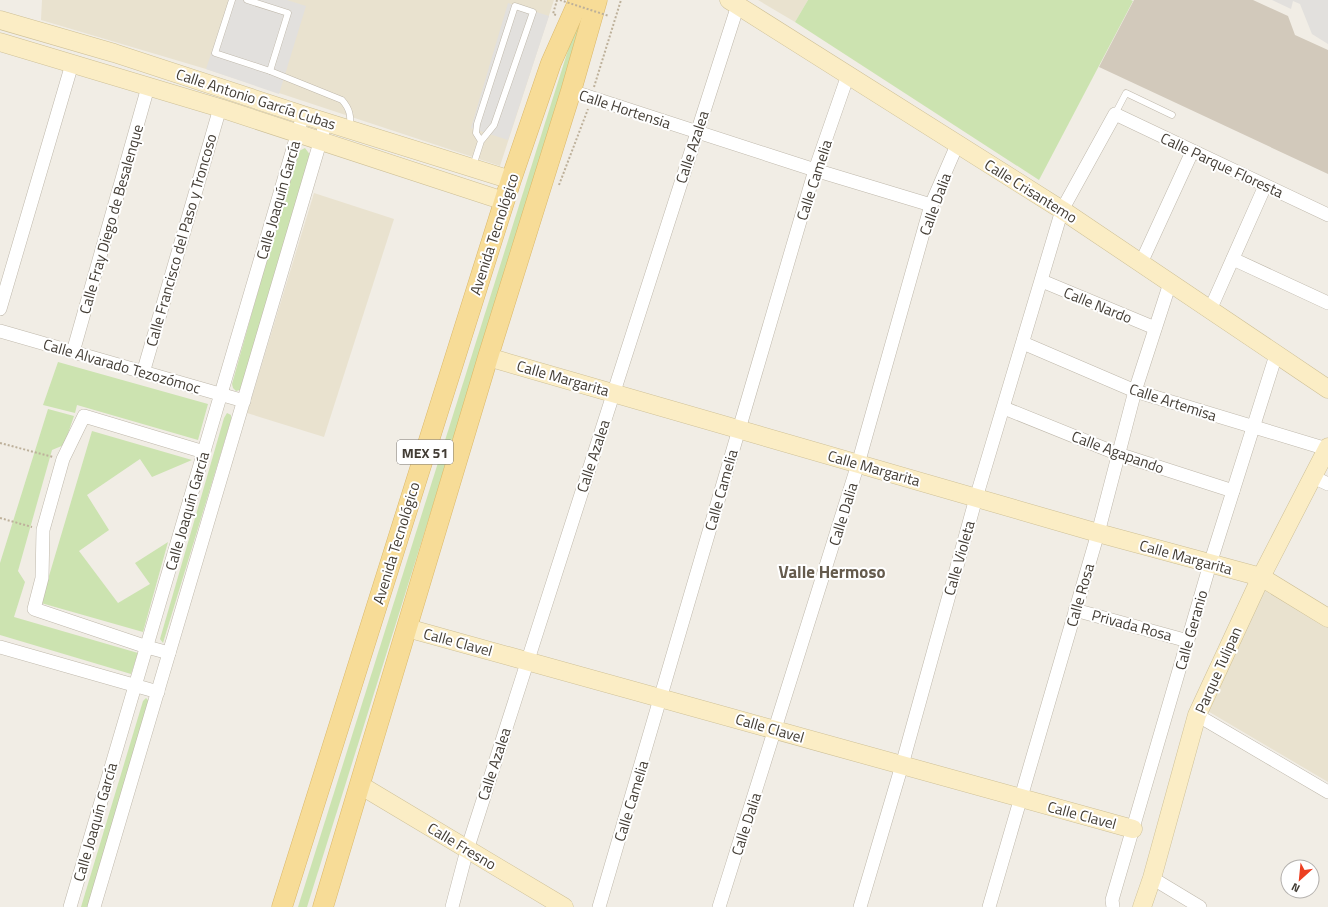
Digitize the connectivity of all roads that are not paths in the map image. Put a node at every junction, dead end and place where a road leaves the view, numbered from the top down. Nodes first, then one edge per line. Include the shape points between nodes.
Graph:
1 (232, 0) edge
2 (247, 0) edge
3 (579, 0) edge
4 (597, 0) edge
5 (733, 3) edge
6 (0, 20) edge
7 (0, 42) edge
8 (114, 53) junction
9 (72, 64) junction
10 (270, 71) junction
11 (108, 75) junction
12 (848, 75) junction
13 (148, 87) junction
14 (572, 91) junction
15 (220, 108) junction
16 (1115, 114) junction
17 (303, 115) junction
18 (1172, 115) dead end
19 (326, 122) junction
20 (349, 130) junction
21 (697, 132) junction
22 (298, 133) junction
23 (322, 140) junction
24 (481, 141) junction
25 (390, 143) junction
26 (957, 145) junction
27 (1192, 152) junction
28 (384, 161) junction
29 (472, 168) junction
30 (816, 170) junction
31 (511, 180) junction
32 (1265, 186) junction
33 (504, 201) junction
34 (931, 205) junction
35 (1062, 210) junction
36 (1328, 215) edge
37 (1233, 259) junction
38 (1141, 263) junction
39 (1042, 281) junction
40 (1170, 283) junction
41 (1328, 303) edge
42 (0, 309) edge
43 (1210, 310) junction
44 (1155, 328) junction
45 (0, 330) edge
46 (1023, 343) junction
47 (73, 352) junction
48 (1276, 355) junction
49 (488, 357) junction
50 (142, 373) junction
51 (1328, 389) edge
52 (1135, 391) junction
53 (613, 393) junction
54 (222, 394) junction
55 (244, 401) junction
56 (1004, 408) junction
57 (738, 428) junction
58 (1253, 428) junction
59 (1328, 448) edge
60 (204, 452) junction
61 (1118, 454) junction
62 (858, 464) junction
63 (1321, 481) edge
64 (1233, 491) junction
65 (976, 498) junction
66 (1098, 533) junction
67 (1210, 564) junction
68 (1261, 577) junction
69 (1075, 610) junction
70 (1328, 618) edge
71 (407, 628) junction
72 (1188, 641) junction
73 (0, 647) edge
74 (147, 647) junction
75 (169, 653) junction
76 (527, 662) junction
77 (135, 686) junction
78 (158, 692) junction
79 (662, 698) junction
80 (1197, 715) junction
81 (776, 730) junction
82 (902, 765) junction
83 (360, 785) junction
84 (1328, 792) edge
85 (1021, 798) junction
86 (1133, 829) junction
87 (467, 850) junction
88 (1152, 878) junction
89 (70, 907) edge
90 (94, 907) edge
91 (282, 907) edge
92 (323, 907) edge
93 (452, 907) edge
94 (564, 907) edge
95 (599, 907) edge
96 (719, 907) edge
97 (860, 907) edge
98 (989, 907) edge
99 (1113, 907) edge
100 (1142, 907) edge
101 (1200, 907) edge

1 - 10 lane via 215,53
2 - 10 lane via 288,13
3 - 31 main road, Avenida Tecnológico / MEX 51 via 551,63
4 - 14 main road, Avenida Tecnológico / MEX 51
5 - 12 main road, Calle Crisantemo
5 - 21 street, Calle Azalea
6 - 8 main road, Calle Antonio García Cubas
7 - 9 main road, Calle Antonio García Cubas
8 - 11 main road
8 - 17 main road, Calle Antonio García Cubas
9 - 11 main road, Calle Antonio García Cubas
9 - 42 street
10 - 20 lane via 342,100 350,112
11 - 13 main road, Calle Antonio García Cubas
12 - 26 main road, Calle Crisantemo
12 - 30 street, Calle Camelia
13 - 15 main road, Calle Antonio García Cubas
13 - 47 street, Calle Fray Diego de Besalenque
14 - 21 street, Calle Hortensia
14 - 49 main road, Avenida Tecnológico / MEX 51
15 - 22 main road, Calle Antonio García Cubas
15 - 50 street, Calle Francisco del Paso y Troncoso
16 - 18 lane via 1126,93
16 - 27 street, Calle Parque Floresta
16 - 35 street, Calle Violeta
17 - 19 main road, Calle Antonio García Cubas
17 - 22 street, Calle Joaquín García
19 - 20 main road, Calle Antonio García Cubas
19 - 23 street, Calle Joaquín García
20 - 25 main road, Calle Antonio García Cubas
21 - 30 street, Calle Hortensia
21 - 53 street, Calle Azalea
22 - 23 main road, Calle Antonio García Cubas
22 - 54 street, Calle Joaquín García
23 - 28 main road, Calle Antonio García Cubas
23 - 55 street, Calle Joaquín García
24 - 24 lane via 494,125 533,12 515,6 477,124 476,133
24 - 29 lane
25 - 28 main road
25 - 29 main road, Calle Antonio García Cubas
26 - 34 street, Calle Dalia
26 - 35 main road, Calle Crisantemo
27 - 32 street, Calle Parque Floresta
27 - 38 street
28 - 33 main road, Calle Antonio García Cubas
29 - 31 main road, Calle Antonio García Cubas
30 - 34 street, Calle Hortensia
30 - 57 street, Calle Camelia
31 - 33 main road, Avenida Tecnológico / MEX 51
32 - 36 street, Calle Parque Floresta
32 - 37 street
33 - 91 main road, Avenida Tecnológico / MEX 51
34 - 62 street, Calle Dalia
35 - 38 main road, Calle Crisantemo
35 - 39 street, Calle Violeta
37 - 41 street
37 - 43 street
38 - 40 main road, Calle Crisantemo
39 - 44 street, Calle Nardo
39 - 46 street, Calle Violeta
40 - 43 main road, Calle Crisantemo
40 - 44 street, Calle Rosa
43 - 48 main road, Calle Crisantemo
44 - 52 street, Calle Rosa
45 - 47 street, Calle Alvarado Tezozómoc
46 - 52 street, Calle Artemisa
46 - 56 street, Calle Violeta
47 - 50 street, Calle Alvarado Tezozómoc
48 - 51 main road, Calle Crisantemo
48 - 58 street, Calle Geranio
49 - 53 main road, Calle Margarita
49 - 71 main road, Avenida Tecnológico / MEX 51
50 - 54 street, Calle Alvarado Tezozómoc
52 - 58 street, Calle Artemisa
52 - 61 street, Calle Rosa
53 - 57 main road, Calle Margarita
53 - 76 street, Calle Azalea
54 - 55 street, Calle Alvarado Tezozómoc
54 - 60 street, Calle Joaquín García
55 - 75 street, Calle Joaquín García
56 - 61 street, Calle Agapando
56 - 65 street, Calle Violeta
57 - 62 main road, Calle Margarita
57 - 79 street, Calle Camelia
58 - 59 street, Calle Artemisa
58 - 64 street, Calle Geranio
59 - 63 main road, Parque Tulipan
60 - 74 street, Calle Joaquín García
60 - 74 street via 84,416 63,459 43,530 42,578 34,609
61 - 64 street, Calle Agapando
61 - 66 street, Calle Rosa
62 - 65 main road, Calle Margarita
62 - 81 street, Calle Dalia
63 - 68 main road, Parque Tulipan
64 - 67 street, Calle Geranio
65 - 66 main road, Calle Margarita
65 - 82 street, Calle Violeta
66 - 67 main road, Calle Margarita
66 - 69 street, Calle Rosa
67 - 68 main road, Calle Margarita
67 - 72 street, Calle Geranio
68 - 70 main road, Calle Margarita
68 - 80 main road, Parque Tulipan
69 - 72 street, Privada Rosa
69 - 85 street, Calle Rosa
71 - 76 main road, Calle Clavel
71 - 83 main road, Avenida Tecnológico / MEX 51
72 - 86 street, Calle Geranio
73 - 77 street
74 - 75 street
74 - 77 street, Calle Joaquín García
75 - 78 street, Calle Joaquín García
76 - 79 main road, Calle Clavel
76 - 87 street, Calle Azalea
77 - 78 street
77 - 89 street, Calle Joaquín García
78 - 90 street, Calle Joaquín García
79 - 81 main road, Calle Clavel
79 - 95 street, Calle Camelia
80 - 84 street
80 - 88 main road, Parque Tulipan
81 - 82 main road, Calle Clavel
81 - 96 street, Calle Dalia
82 - 85 main road, Calle Clavel
82 - 97 street, Calle Violeta
83 - 87 main road, Calle Fresno
83 - 92 main road, Avenida Tecnológico / MEX 51
85 - 86 main road, Calle Clavel
85 - 98 street, Calle Rosa
86 - 99 street, Calle Geranio via 1112,900
87 - 93 street, Calle Azalea
87 - 94 main road, Calle Fresno
88 - 100 main road, Parque Tulipan
88 - 101 street

